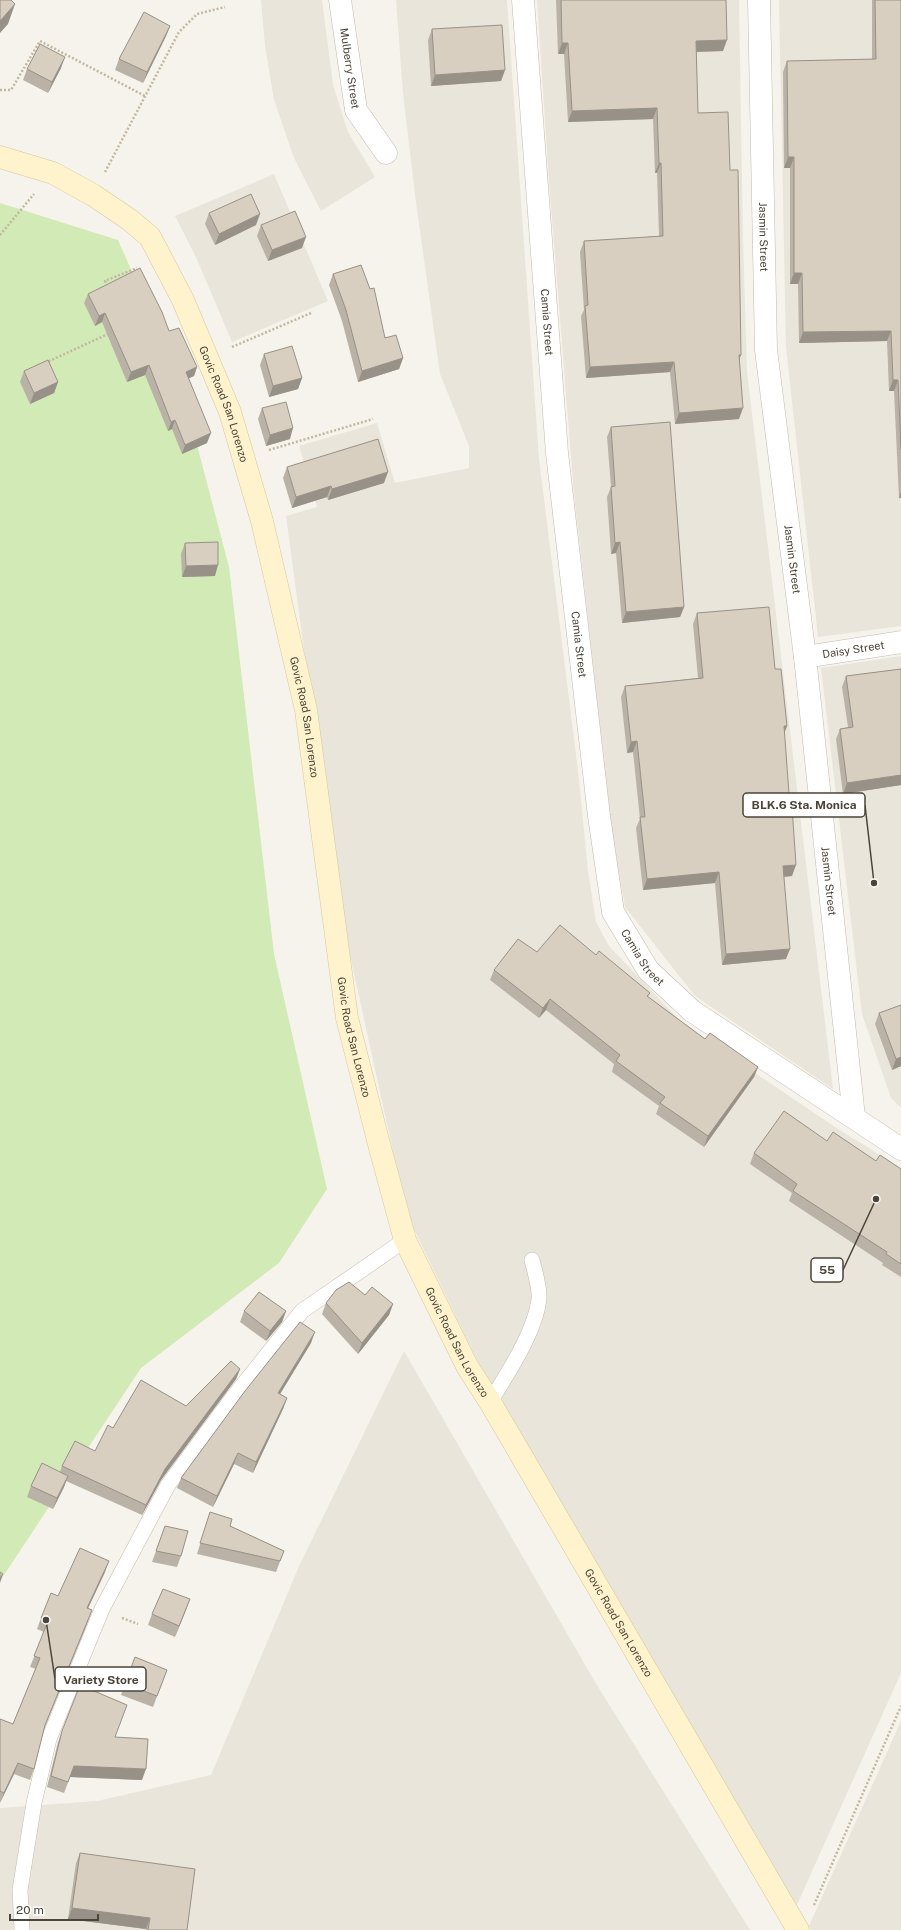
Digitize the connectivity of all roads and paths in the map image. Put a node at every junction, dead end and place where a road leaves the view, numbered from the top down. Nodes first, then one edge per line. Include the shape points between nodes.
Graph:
1 (340, 0) edge
2 (523, 0) edge
3 (759, 0) edge
4 (225, 7) dead end
5 (0, 90) edge
6 (145, 96) junction
7 (386, 152) dead end
8 (0, 157) edge
9 (53, 172) junction
10 (93, 195) junction
11 (0, 235) edge
12 (160, 258) junction
13 (108, 288) edge
14 (311, 314) dead end
15 (114, 332) edge
16 (207, 357) junction
17 (45, 363) edge
18 (373, 419) dead end
19 (244, 457) junction
20 (901, 642) edge
21 (805, 657) junction
22 (854, 1117) junction
23 (901, 1148) edge
24 (405, 1240) junction
25 (532, 1260) dead end
26 (490, 1402) junction
27 (901, 1706) edge
28 (812, 1908) dead end
29 (22, 1930) edge
30 (798, 1930) edge

1 - 7 street, Mulberry Street via 356,110
2 - 22 street, Camia Street via 557,452 599,816 613,912 648,970 692,1011
3 - 21 street, Jasmin Street via 766,350
4 - 6 path via 197,14 179,32
5 - 6 path via 11,90 40,41
6 - 10 path
8 - 9 main road, Govic Road San Lorenzo
9 - 10 main road, Govic Road San Lorenzo
9 - 11 path
10 - 12 main road, Govic Road San Lorenzo via 150,237
12 - 13 path via 105,281
12 - 16 main road, Govic Road San Lorenzo via 183,300
14 - 16 path
15 - 17 path
16 - 19 main road, Govic Road San Lorenzo via 230,412
18 - 19 path
19 - 24 main road, Govic Road San Lorenzo via 262,521 306,710 347,1018
20 - 21 street, Daisy Street
21 - 22 street, Jasmin Street
22 - 23 street, Camia Street
24 - 26 main road, Govic Road San Lorenzo via 466,1366
24 - 29 lane via 302,1311 234,1396 168,1485 102,1609 49,1739 34,1803 20,1890
25 - 26 lane via 539,1298 532,1323 514,1363
26 - 30 main road, Govic Road San Lorenzo
27 - 28 path

